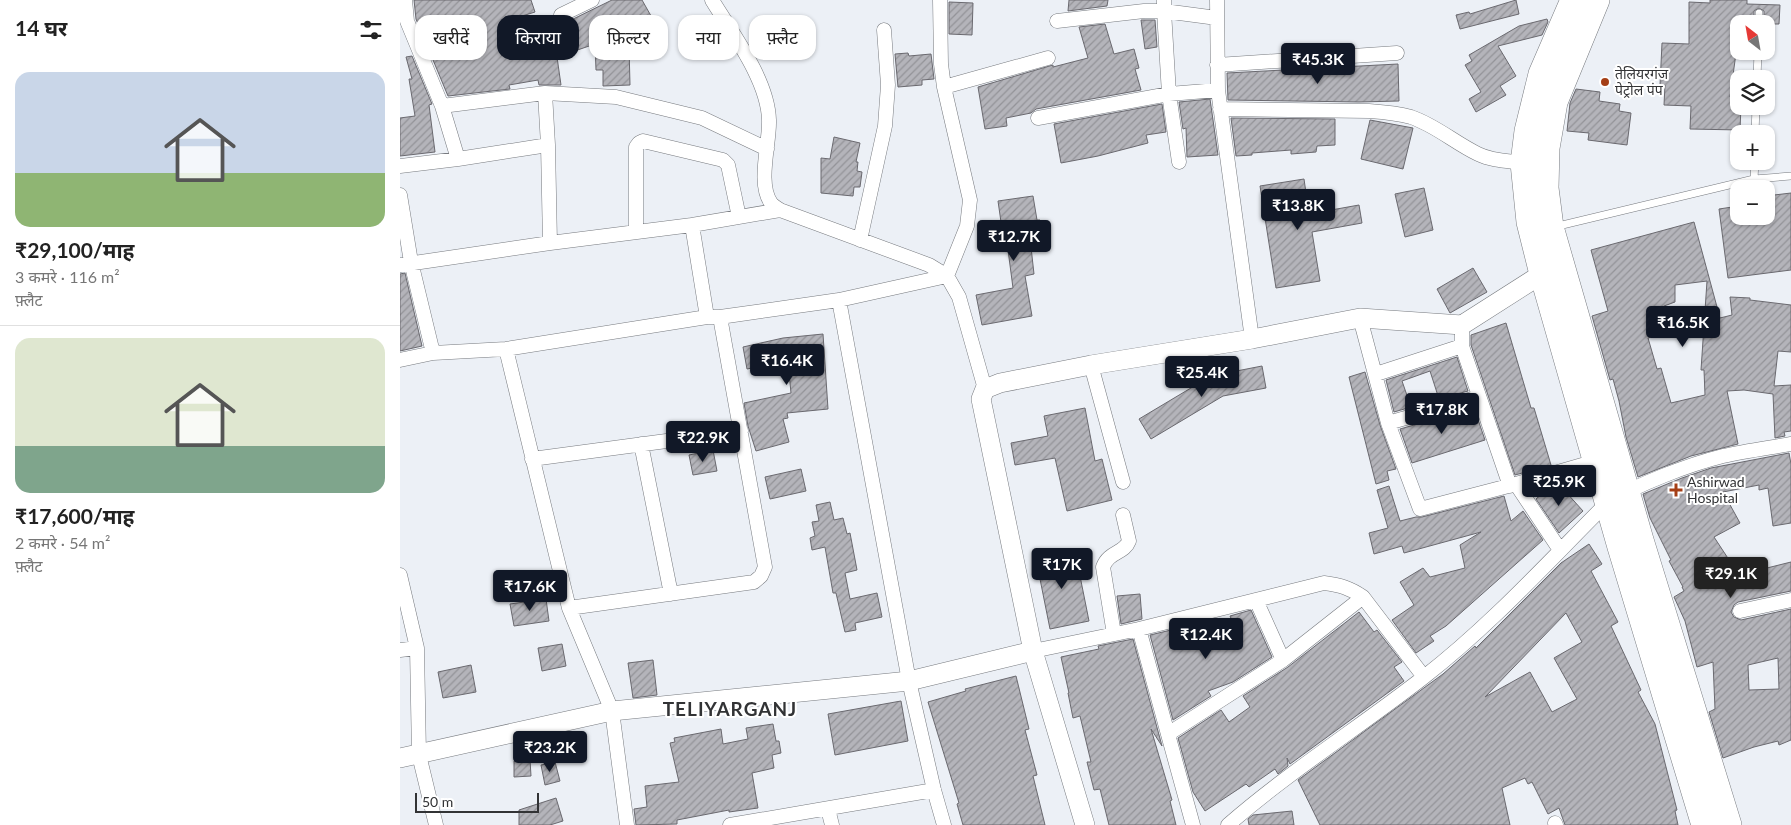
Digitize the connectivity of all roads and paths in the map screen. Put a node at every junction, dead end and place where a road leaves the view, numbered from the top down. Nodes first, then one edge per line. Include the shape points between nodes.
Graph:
1 (405, 0) edge
2 (592, 0) edge
3 (712, 0) edge
4 (940, 0) edge
5 (1216, 0) edge
6 (1573, 0) edge
7 (1597, 0) edge
8 (1164, 5) edge
9 (561, 15) dead end
10 (1217, 18) junction
11 (1057, 21) dead end
12 (884, 30) dead end
13 (1397, 54) dead end
14 (1048, 58) dead end
15 (1217, 65) junction
16 (944, 87) junction
17 (1218, 90) junction
18 (545, 93) junction
19 (1169, 94) junction
20 (442, 106) junction
21 (1220, 109) junction
22 (1038, 118) dead end
23 (548, 145) junction
24 (767, 149) junction
25 (458, 160) junction
26 (1179, 162) dead end
27 (1524, 163) junction
28 (400, 166) edge
29 (1754, 170) edge
30 (1791, 176) edge
31 (1754, 179) junction
32 (400, 195) edge
33 (780, 210) junction
34 (739, 217) junction
35 (692, 225) junction
36 (1551, 227) junction
37 (636, 232) junction
38 (860, 240) junction
39 (550, 243) junction
40 (406, 263) edge
41 (1552, 272) junction
42 (948, 276) junction
43 (839, 300) junction
44 (713, 317) junction
45 (1360, 318) junction
46 (1462, 325) junction
47 (1252, 339) junction
48 (1462, 346) junction
49 (506, 349) junction
50 (434, 353) junction
51 (400, 360) edge
52 (1091, 365) junction
53 (1376, 374) junction
54 (985, 389) junction
55 (1479, 397) junction
56 (1388, 423) junction
57 (741, 431) junction
58 (641, 444) junction
59 (1791, 444) edge
60 (532, 459) junction
61 (1596, 460) junction
62 (1123, 482) dead end
63 (1513, 485) junction
64 (1617, 497) junction
65 (1123, 514) dead end
66 (1631, 544) junction
67 (1560, 550) junction
68 (400, 575) edge
69 (671, 594) junction
70 (1363, 597) junction
71 (1256, 600) junction
72 (1791, 600) edge
73 (569, 608) junction
74 (1740, 611) dead end
75 (1139, 629) junction
76 (1114, 634) junction
77 (417, 648) junction
78 (400, 650) edge
79 (1033, 651) junction
80 (1283, 660) junction
81 (1424, 677) junction
82 (909, 681) junction
83 (612, 711) junction
84 (1168, 734) junction
85 (409, 756) edge
86 (934, 790) junction
87 (828, 809) junction
88 (436, 825) edge
89 (627, 825) edge
90 (730, 825) edge
91 (832, 825) edge
92 (944, 825) edge
93 (1084, 825) edge
94 (1193, 825) edge
95 (1228, 825) edge
96 (1704, 825) edge
97 (1729, 825) edge

1 - 20 street via 407,21
2 - 9 street
3 - 24 street via 754,69 763,91 770,119
4 - 16 street
5 - 10 street
6 - 27 highway via 1541,74 1527,131
7 - 36 highway via 1555,102 1547,148 1546,188
8 - 10 street
8 - 11 street via 1144,11
8 - 19 street
10 - 15 street
12 - 38 street via 888,85 885,126
13 - 15 street
14 - 16 street
15 - 17 street
16 - 42 street via 970,200 967,226
17 - 19 street
17 - 21 street
18 - 20 street
18 - 23 street
18 - 24 street via 616,97 655,106 702,118
19 - 22 street
19 - 26 street
20 - 25 street
21 - 27 street via 1393,113 1430,126 1479,154
21 - 47 street
23 - 25 street
23 - 39 street
24 - 33 street via 765,190 771,204
25 - 28 street
27 - 41 highway via 1529,222
29 - 31 lane
30 - 31 lane
31 - 36 lane
32 - 40 street
33 - 34 street
33 - 38 street
34 - 35 street
34 - 37 street via 728,165 723,160 643,141 636,147
35 - 37 street
35 - 44 street
36 - 41 highway
37 - 39 street
38 - 42 street via 929,265
39 - 40 street
40 - 50 street
41 - 46 street
41 - 61 highway
41 - 64 highway
42 - 43 street
42 - 54 street via 959,298
43 - 44 street
43 - 82 street
44 - 49 street
44 - 57 street
45 - 46 street
45 - 47 street
45 - 53 street
46 - 48 street
47 - 52 street
48 - 53 street
48 - 55 street
49 - 50 street
49 - 60 street
50 - 51 street
52 - 54 street via 1000,383
52 - 62 street
53 - 56 street
54 - 79 street via 981,399
55 - 56 street
55 - 63 street
56 - 63 street via 1420,509
57 - 58 street
57 - 69 street via 765,567 754,582
58 - 60 street
58 - 69 street
59 - 64 street via 1706,461
60 - 73 street
61 - 63 street
61 - 64 highway
63 - 67 street
64 - 66 highway
64 - 67 street
65 - 76 street via 1129,541 1124,549 1105,561 1103,567
66 - 96 highway
66 - 97 highway
67 - 81 street via 1480,630
68 - 77 street
69 - 73 street
70 - 71 street via 1342,585 1324,583
70 - 80 street
70 - 81 street
71 - 75 street
71 - 80 street
72 - 74 street
73 - 83 street
75 - 76 street
75 - 84 street
76 - 79 street
77 - 78 street
77 - 85 street
79 - 82 street
79 - 93 street
80 - 84 street
81 - 95 street via 1262,795
82 - 83 street
82 - 86 street
83 - 85 street
83 - 89 street
84 - 94 street
85 - 88 street
86 - 87 street
86 - 92 street
87 - 90 street
87 - 91 street

